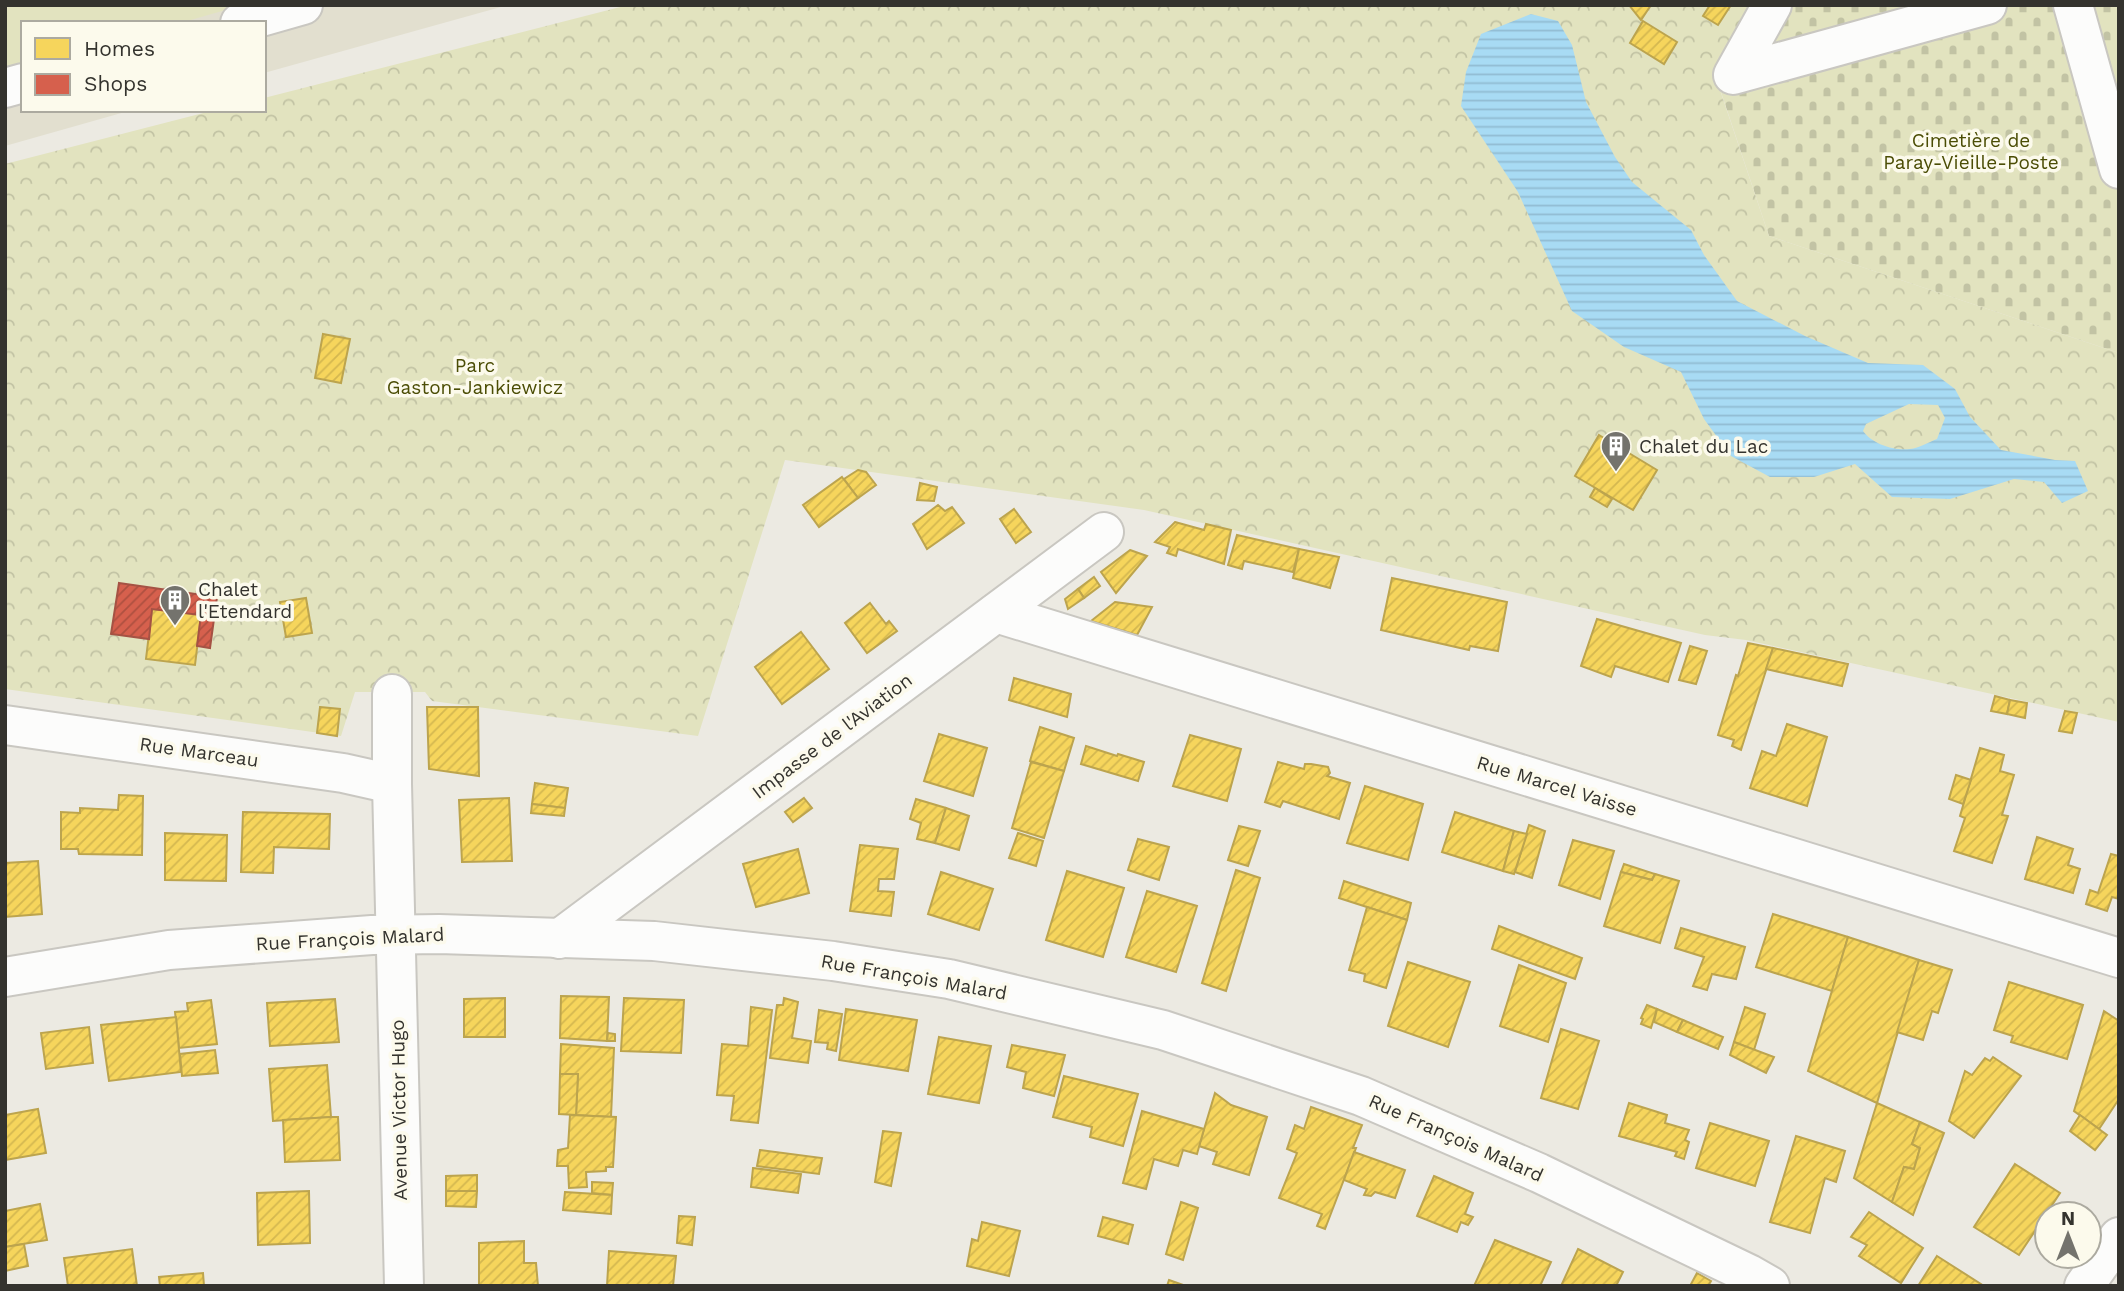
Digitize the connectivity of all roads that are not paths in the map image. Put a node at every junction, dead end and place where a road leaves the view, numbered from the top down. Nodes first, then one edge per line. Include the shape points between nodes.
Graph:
1 (303, 5) edge
2 (1772, 5) edge
3 (1987, 5) edge
4 (2073, 5) edge
5 (247, 21) edge
6 (2119, 169) edge
7 (1104, 532) dead end
8 (996, 613) junction
9 (392, 694) dead end
10 (5, 725) edge
11 (392, 784) junction
12 (396, 935) junction
13 (559, 939) junction
14 (2119, 958) edge
15 (5, 978) edge
16 (2119, 1237) edge
17 (404, 1286) edge
18 (1770, 1286) edge
19 (2084, 1286) edge

1 - 5 street
2 - 3 street via 1733,75
4 - 6 street
7 - 8 street, Impasse de l'Aviation
8 - 13 street, Impasse de l'Aviation
8 - 14 street, Rue Marcel Vaisse
9 - 11 street, Avenue Victor Hugo
10 - 11 street, Rue Marceau
11 - 12 street, Avenue Victor Hugo
12 - 13 street, Rue François Malard
12 - 15 street, Rue François Malard via 169,950
12 - 17 street, Avenue Victor Hugo
13 - 18 street, Rue François Malard via 654,942 859,965 949,979 1163,1030 1361,1096 1539,1173
16 - 19 street

